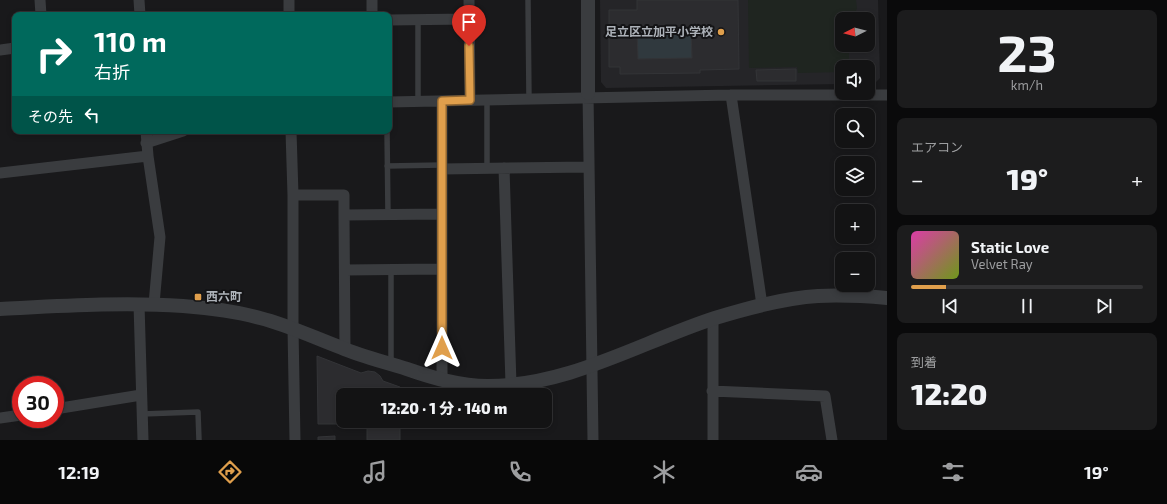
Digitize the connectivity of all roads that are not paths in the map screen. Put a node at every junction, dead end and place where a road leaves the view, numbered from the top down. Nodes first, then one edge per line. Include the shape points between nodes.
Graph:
1 (40, 0) edge
2 (139, 0) edge
3 (289, 0) edge
4 (372, 0) edge
5 (469, 0) edge
6 (528, 0) edge
7 (588, 0) edge
8 (42, 12) edge
9 (140, 12) edge
10 (289, 12) edge
11 (372, 12) edge
12 (469, 19) junction
13 (392, 20) edge
14 (418, 20) junction
15 (12, 48) edge
16 (0, 50) edge
17 (731, 95) junction
18 (887, 95) edge
19 (588, 96) junction
20 (529, 99) junction
21 (470, 100) junction
22 (487, 100) junction
23 (418, 101) junction
24 (442, 101) junction
25 (392, 102) edge
26 (146, 134) edge
27 (173, 134) edge
28 (291, 134) edge
29 (386, 134) edge
30 (146, 142) junction
31 (148, 156) junction
32 (387, 166) junction
33 (442, 167) junction
34 (588, 167) junction
35 (487, 168) junction
36 (504, 168) junction
37 (0, 173) edge
38 (293, 195) junction
39 (442, 214) junction
40 (344, 215) junction
41 (388, 215) junction
42 (442, 269) junction
43 (345, 270) junction
44 (391, 270) junction
45 (887, 298) edge
46 (139, 304) junction
47 (154, 304) junction
48 (762, 305) junction
49 (0, 309) edge
50 (713, 319) junction
51 (293, 328) junction
52 (345, 350) junction
53 (391, 364) junction
54 (593, 365) junction
55 (442, 379) junction
56 (511, 384) junction
57 (712, 391) junction
58 (141, 395) junction
59 (64, 408) edge
60 (142, 414) junction
61 (12, 416) edge
62 (0, 418) edge
63 (143, 440) edge
64 (199, 440) edge
65 (295, 440) edge
66 (593, 440) edge
67 (713, 440) edge
68 (832, 440) edge

1 - 8 street
2 - 9 street
3 - 10 street
4 - 11 street
5 - 12 street
6 - 20 lane
7 - 19 street
12 - 14 street
12 - 21 street
13 - 14 street
14 - 23 lane
15 - 16 street
17 - 18 street
17 - 19 street
17 - 48 street
19 - 20 street
19 - 34 street
20 - 22 street
21 - 22 street
21 - 24 street
22 - 35 lane
23 - 24 street
23 - 25 street
24 - 33 street
26 - 30 street
27 - 30 street
28 - 38 street
29 - 32 lane
30 - 31 street
31 - 37 street
31 - 47 street via 160,237
32 - 33 lane
32 - 41 lane
33 - 35 street
33 - 39 street
34 - 36 street
34 - 54 street
35 - 36 street
36 - 56 street
38 - 40 street via 344,195
38 - 51 street
39 - 41 street
39 - 42 street
40 - 41 street
40 - 43 street
42 - 44 street
42 - 55 street
43 - 44 street
43 - 52 street
44 - 53 lane
45 - 48 street via 817,296
46 - 47 street
46 - 49 street
46 - 58 street
47 - 51 street via 235,312
48 - 50 street
50 - 54 street
50 - 57 street
51 - 52 street
51 - 65 street
52 - 53 street
53 - 55 street
54 - 56 street via 559,376
54 - 66 street
55 - 56 street via 468,385
57 - 67 street
57 - 68 street via 825,396
58 - 59 street
58 - 60 street
60 - 63 street
60 - 64 lane via 198,412
61 - 62 street

